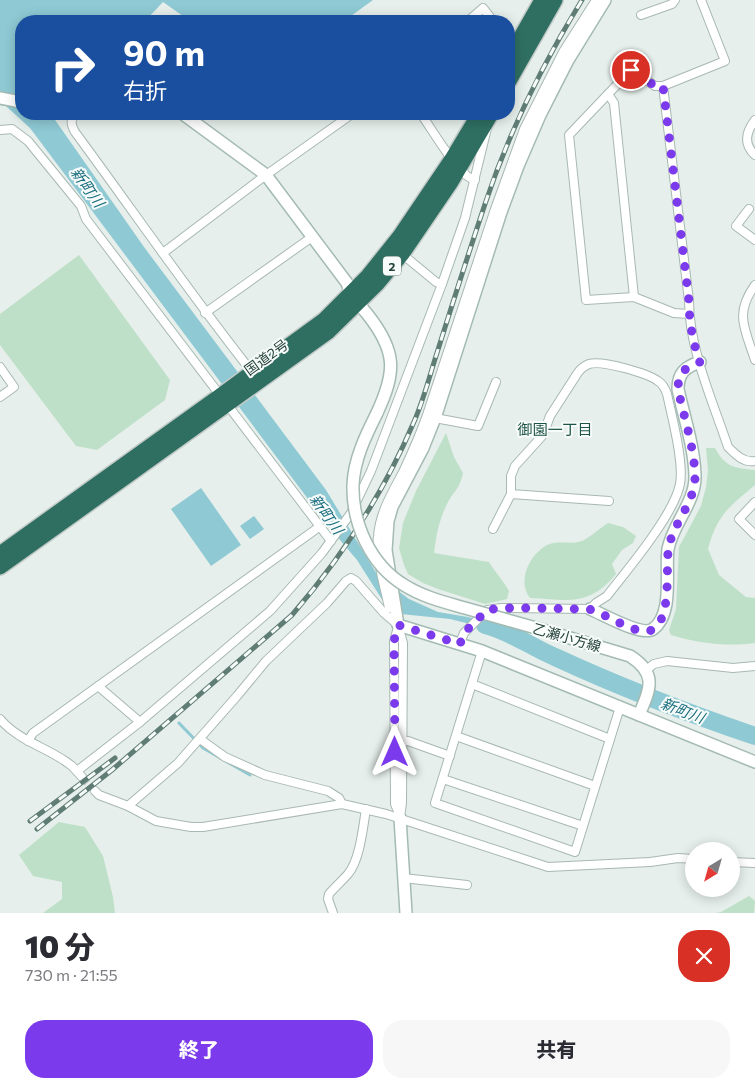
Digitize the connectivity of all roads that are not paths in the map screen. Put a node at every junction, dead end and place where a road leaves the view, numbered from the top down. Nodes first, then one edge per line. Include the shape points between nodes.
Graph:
1 (542, 0) edge
2 (555, 0) edge
3 (596, 0) edge
4 (604, 0) edge
5 (675, 0) edge
6 (701, 0) edge
7 (475, 15) edge
8 (489, 15) edge
9 (641, 15) dead end
10 (515, 38) edge
11 (515, 70) edge
12 (663, 86) junction
13 (608, 94) junction
14 (0, 98) edge
15 (15, 101) edge
16 (72, 120) edge
17 (190, 120) edge
18 (344, 120) edge
19 (425, 120) edge
20 (483, 120) edge
21 (486, 120) edge
22 (755, 120) edge
23 (0, 130) edge
24 (755, 155) edge
25 (455, 164) junction
26 (266, 175) junction
27 (475, 180) junction
28 (749, 209) dead end
29 (312, 236) junction
30 (755, 240) edge
31 (164, 253) junction
32 (402, 254) junction
33 (442, 284) junction
34 (755, 285) edge
35 (634, 297) junction
36 (354, 299) junction
37 (205, 313) junction
38 (689, 314) junction
39 (755, 360) edge
40 (700, 362) junction
41 (0, 367) edge
42 (252, 378) junction
43 (496, 382) dead end
44 (0, 397) edge
45 (225, 400) junction
46 (435, 418) junction
47 (755, 461) edge
48 (511, 494) junction
49 (609, 501) dead end
50 (755, 502) edge
51 (319, 528) junction
52 (493, 529) dead end
53 (755, 536) edge
54 (333, 539) junction
55 (0, 554) edge
56 (0, 568) edge
57 (590, 609) junction
58 (395, 616) junction
59 (461, 640) junction
60 (482, 651) junction
61 (755, 666) edge
62 (646, 670) junction
63 (472, 684) junction
64 (98, 686) junction
65 (620, 707) junction
66 (641, 712) junction
67 (0, 719) edge
68 (140, 722) junction
69 (456, 736) junction
70 (200, 739) junction
71 (610, 739) junction
72 (403, 740) junction
73 (28, 741) junction
74 (450, 756) junction
75 (755, 762) edge
76 (443, 779) junction
77 (595, 786) junction
78 (95, 790) tunnel mouth
79 (342, 804) junction
80 (128, 806) junction
81 (366, 809) junction
82 (400, 818) junction
83 (583, 826) junction
84 (685, 858) edge
85 (740, 862) edge
86 (755, 863) edge
87 (403, 878) junction
88 (467, 885) dead end
89 (333, 913) edge
90 (406, 913) edge

1 - 10 highway
2 - 11 highway
3 - 58 street via 563,52 524,129 416,445 382,513 378,551
4 - 46 street via 568,60 518,166
5 - 9 street
6 - 12 street via 725,61
7 - 8 street via 483,8
12 - 13 street via 655,86 631,70
12 - 38 street
13 - 35 street via 614,103
13 - 35 street via 569,136 586,300
14 - 15 street
16 - 31 street via 75,132
17 - 26 street, 乙瀬小方線
18 - 26 street
19 - 25 street
20 - 25 highway, 国道2号 / 2
21 - 27 street via 486,135
22 - 24 street via 746,138
23 - 45 street via 12,129 28,141 81,206 86,219
25 - 27 street via 469,179
25 - 32 highway, 国道2号 / 2
25 - 36 highway, 国道2号 / 2 via 368,276
26 - 29 street, 乙瀬小方線
26 - 31 street
27 - 33 street
28 - 30 street via 736,226
29 - 36 street, 乙瀬小方線 via 347,283
29 - 37 street
31 - 37 street
32 - 33 street
32 - 36 highway, 国道2号 / 2
33 - 54 street via 370,471 351,513
34 - 39 street via 743,308 743,321
35 - 38 street via 674,313
36 - 42 highway, 国道2号 / 2 via 328,332
36 - 62 street, 乙瀬小方線, bridge via 385,340 391,358 389,382 364,438 353,484 354,509 360,530 380,565 405,586 428,597 630,656
37 - 42 street
38 - 40 street
40 - 47 street via 728,447 738,457
40 - 57 street via 686,368 678,381 695,477 689,501 670,541 666,604 662,616 653,630 646,632
41 - 44 street via 14,387
42 - 45 highway, 国道2号 / 2
43 - 46 street via 478,426
45 - 51 street
45 - 55 highway, 国道2号 / 2
45 - 56 highway, 国道2号 / 2
46 - 58 street via 392,507 386,535
48 - 49 street
48 - 52 street
48 - 57 street via 511,476 515,466 542,435 550,416 582,368 604,362 657,380 664,386 681,467 680,484 667,514 651,537 607,596
50 - 53 street via 739,519
51 - 54 street
51 - 64 street
54 - 68 street via 270,611
57 - 59 street via 487,610
58 - 59 street
58 - 70 street via 384,613 356,581 346,580 327,603 266,661
58 - 72 street via 403,643
58 - 82 street via 395,804
59 - 60 street
60 - 63 street
60 - 65 street
61 - 62 street via 733,668 667,660
62 - 66 street via 651,686
63 - 69 street
63 - 71 street
64 - 68 street
64 - 73 street via 33,733
65 - 66 street
65 - 71 street
66 - 75 street
67 - 73 street via 9,730
68 - 73 street via 79,774 61,758
69 - 74 street
69 - 77 street
70 - 79 street via 226,757 265,775 328,791
70 - 80 street
71 - 77 street
72 - 74 street
72 - 82 street
74 - 76 street
76 - 83 street
76 - 83 street via 435,803 575,852
77 - 83 street
78 - 80 street via 99,795
79 - 80 street via 190,828 156,821
79 - 81 street
81 - 82 street
81 - 89 street via 353,866 329,894
82 - 84 street via 548,867
82 - 87 street
85 - 86 street
87 - 88 street
87 - 90 street

